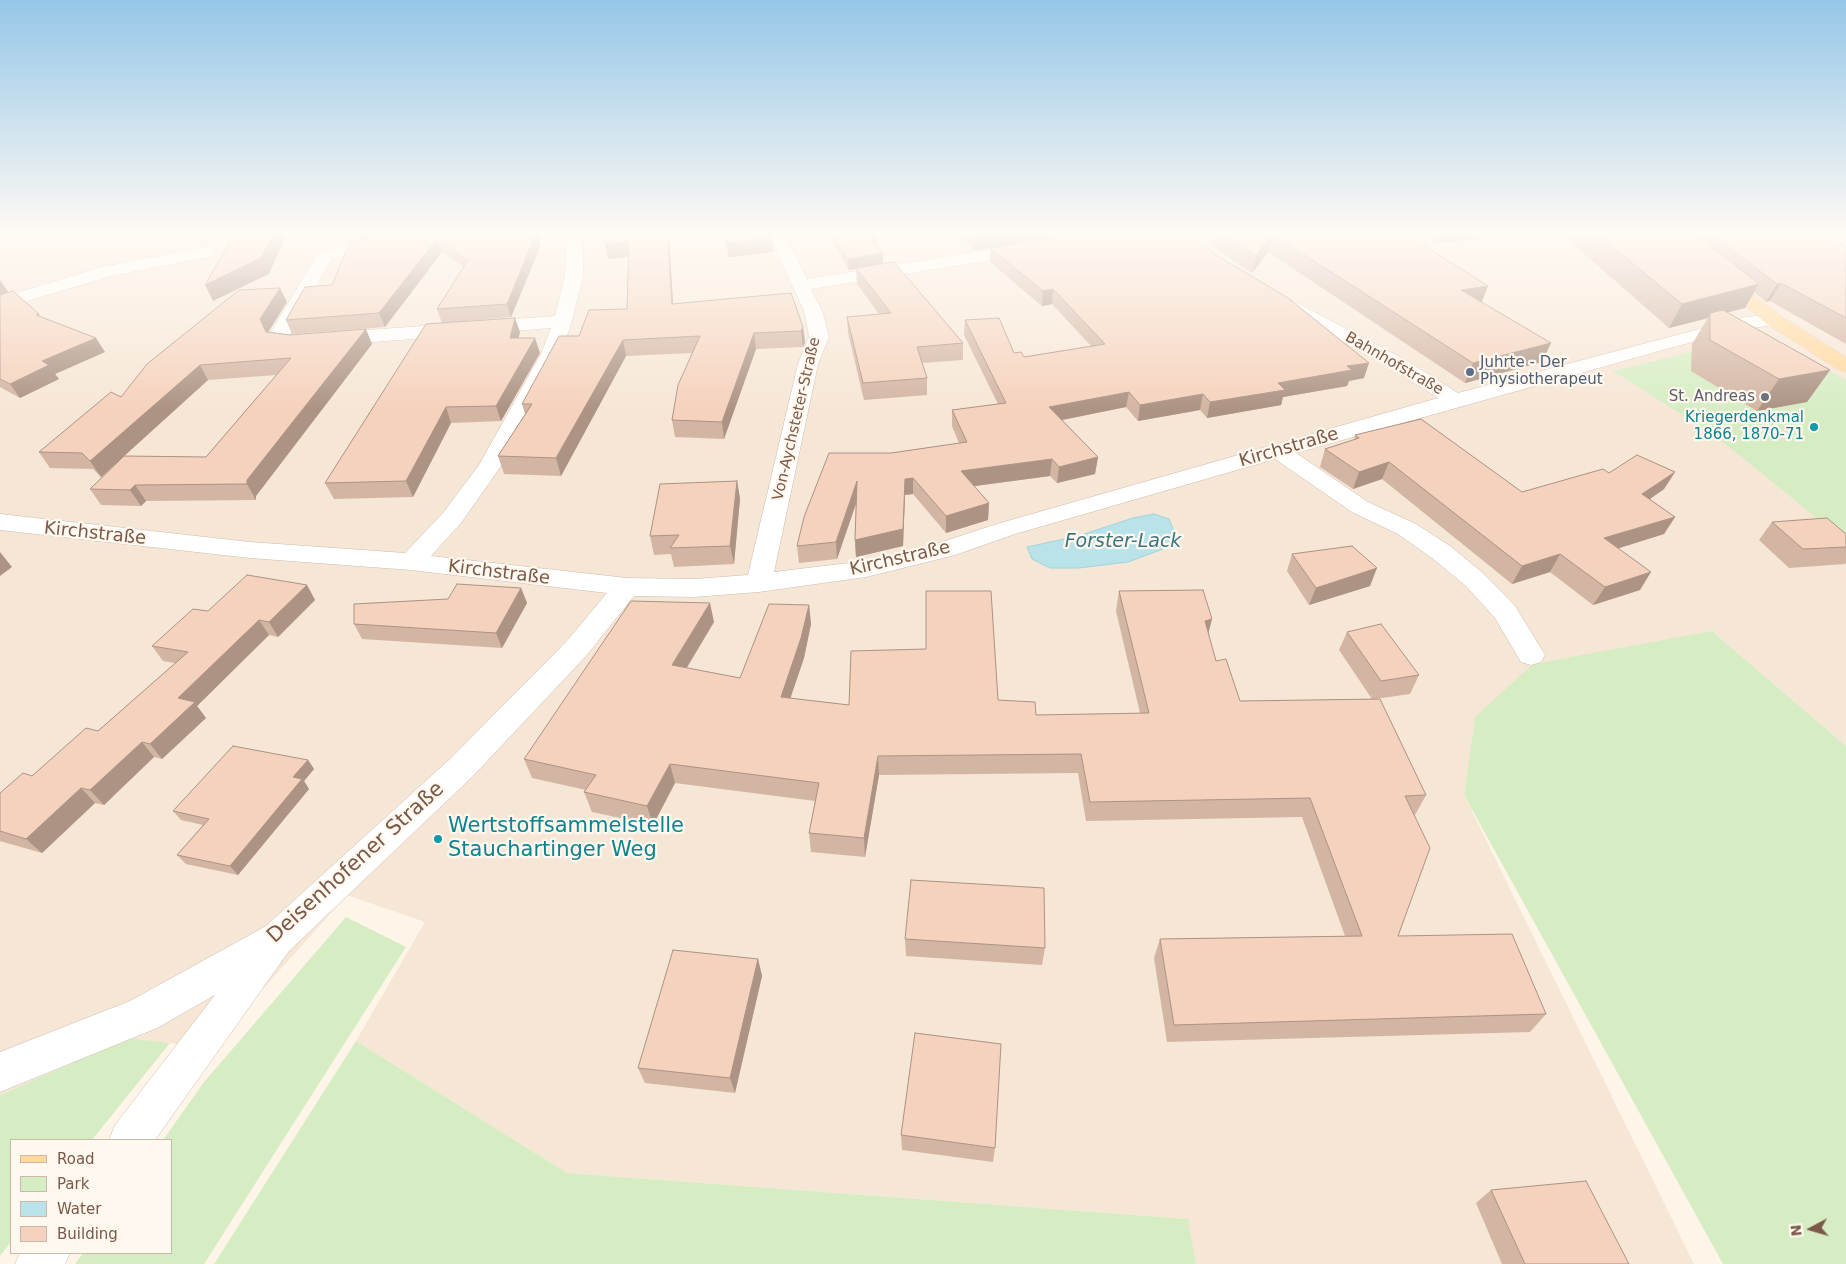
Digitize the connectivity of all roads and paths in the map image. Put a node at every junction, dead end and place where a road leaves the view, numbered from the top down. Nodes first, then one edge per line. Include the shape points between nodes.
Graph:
1 (39, 292) edge
2 (304, 292) edge
3 (570, 292) edge
4 (805, 292) edge
5 (1739, 292) edge
6 (1269, 294) edge
7 (0, 304) edge
8 (1774, 320) junction
9 (563, 321) junction
10 (1846, 366) edge
11 (1455, 400) junction
12 (1279, 450) junction
13 (0, 522) edge
14 (411, 562) junction
15 (759, 583) junction
16 (627, 587) junction
17 (1532, 654) dead end
18 (280, 938) junction
19 (0, 1072) edge
20 (131, 1139) edge
21 (46, 1254) edge
22 (38, 1264) edge

1 - 7 street
2 - 9 street via 279,335 281,341
3 - 9 street
4 - 15 street, Von-Aychsteter-Straße via 819,337 808,364
5 - 8 main road
6 - 11 street, Bahnhofstraße via 1395,362
8 - 10 main road
8 - 11 street, Kirchstraße via 1697,335
9 - 14 street via 551,354 490,466 452,518
11 - 12 street, Kirchstraße
12 - 15 street, Kirchstraße via 946,549 875,567
12 - 17 street via 1339,494 1407,529 1441,552 1475,580 1505,612
13 - 14 street, Kirchstraße via 250,550
14 - 16 street, Kirchstraße
15 - 16 street, Kirchstraße via 694,588
16 - 18 street, Deisenhofener Straße via 576,649 461,768
18 - 19 street, Deisenhofener Straße via 144,1015
18 - 20 street
21 - 22 street

